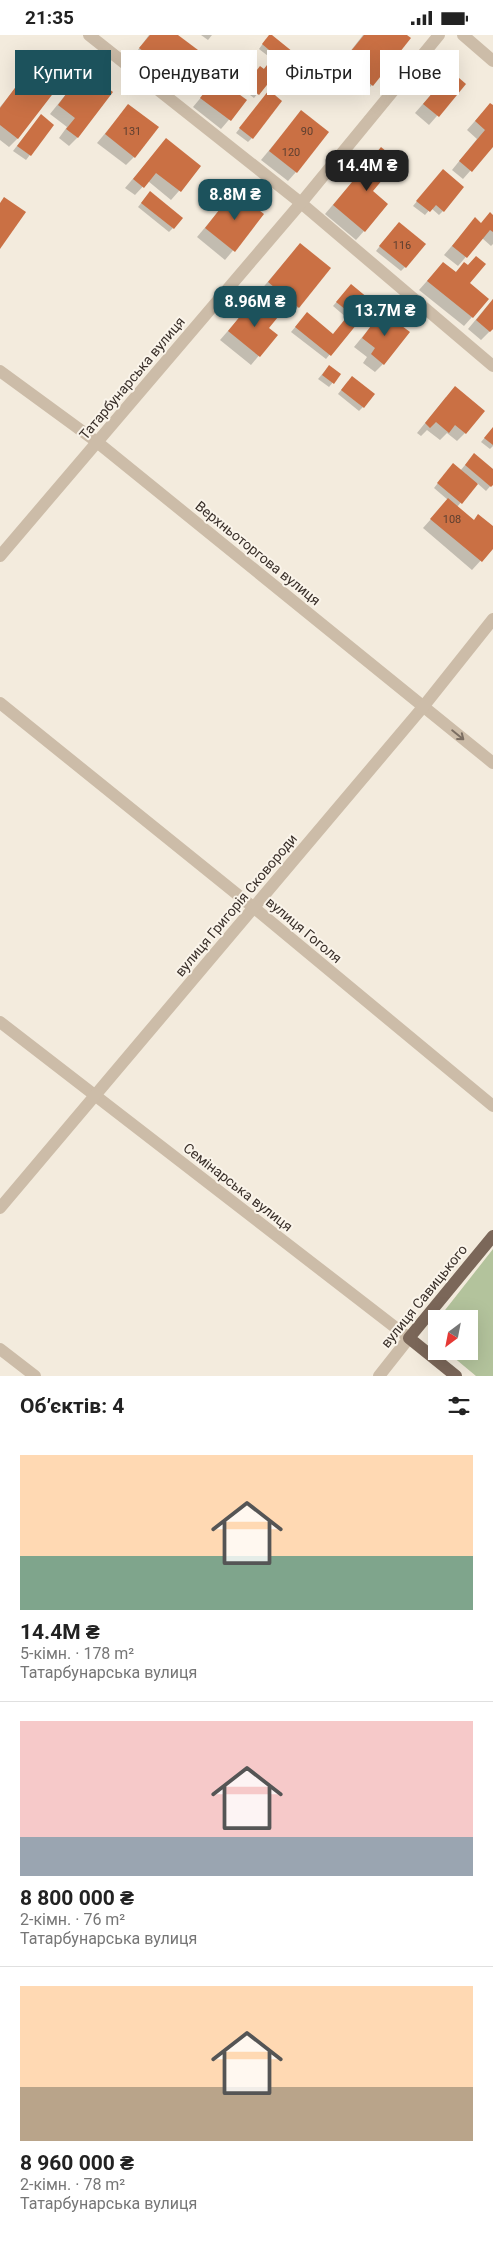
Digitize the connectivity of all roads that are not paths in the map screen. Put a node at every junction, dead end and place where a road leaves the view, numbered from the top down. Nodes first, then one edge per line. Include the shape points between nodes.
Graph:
1 (89, 35) edge
2 (439, 35) edge
3 (463, 35) edge
4 (493, 61) edge
5 (301, 203) junction
6 (493, 366) edge
7 (0, 371) edge
8 (97, 442) junction
9 (0, 556) edge
10 (493, 619) edge
11 (0, 703) edge
12 (423, 707) junction
13 (493, 763) edge
14 (252, 907) junction
15 (0, 1022) edge
16 (96, 1096) junction
17 (493, 1107) edge
18 (0, 1208) edge
19 (493, 1236) edge
20 (409, 1338) junction
21 (0, 1349) edge
22 (35, 1376) edge
23 (379, 1376) edge
24 (456, 1376) edge

1 - 5 street
2 - 5 street, Татарбунарська вулиця
3 - 4 street
5 - 6 street
5 - 8 street, Татарбунарська вулиця
7 - 8 street, Верхньоторгова вулиця
8 - 9 street, Татарбунарська вулиця
8 - 12 street, Верхньоторгова вулиця
10 - 12 street, вулиця Григорія Сковороди
11 - 14 street, вулиця Гоголя
12 -> 13 street, Верхньоторгова вулиця
12 - 14 street, вулиця Григорія Сковороди
14 - 16 street, вулиця Григорія Сковороди
14 - 17 street, вулиця Гоголя
15 - 16 street, Семінарська вулиця
16 - 18 street, вулиця Григорія Сковороди
16 - 20 street, Семінарська вулиця
19 - 20 main road, вулиця Савицького
20 - 23 street, вулиця Савицького
20 - 24 main road, Семінарська вулиця
21 - 22 street

